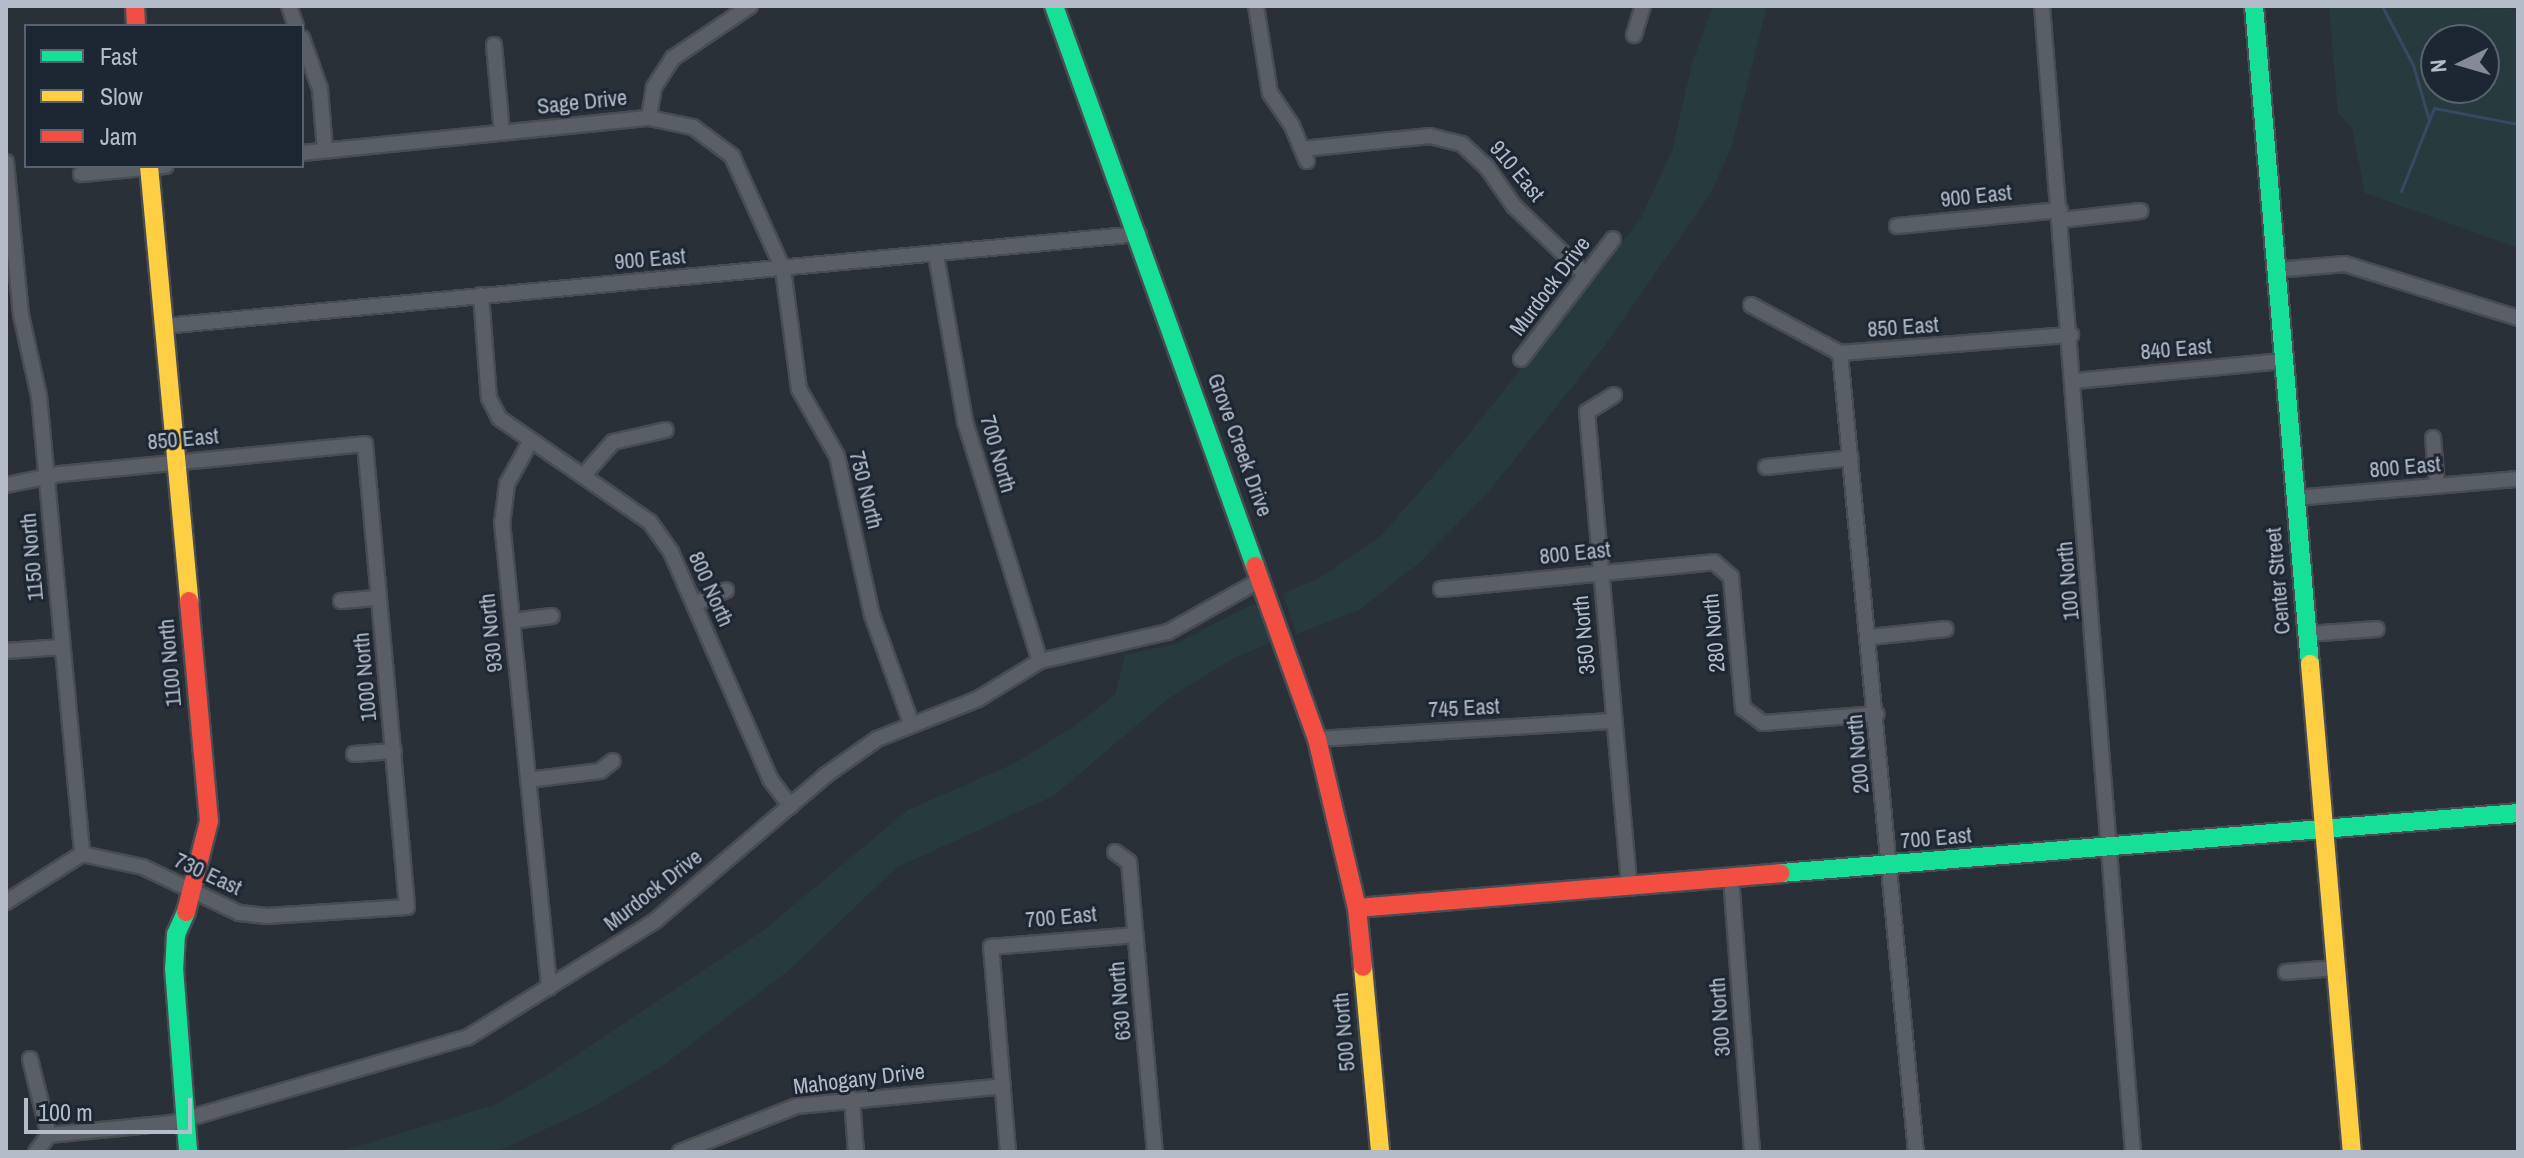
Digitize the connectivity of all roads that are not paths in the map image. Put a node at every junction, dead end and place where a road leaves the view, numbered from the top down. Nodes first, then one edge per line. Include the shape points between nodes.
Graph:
1 (750, 6) edge
2 (1054, 6) edge
3 (1256, 6) edge
4 (1643, 6) edge
5 (2042, 6) edge
6 (2254, 6) edge
7 (1634, 35) dead end
8 (304, 44) edge
9 (494, 45) dead end
10 (649, 118) junction
11 (502, 133) junction
12 (325, 150) junction
13 (304, 153) edge
14 (6, 162) edge
15 (144, 168) edge
16 (155, 168) edge
17 (81, 174) dead end
18 (2140, 211) dead end
19 (2060, 215) junction
20 (1897, 226) dead end
21 (10, 233) edge
22 (1139, 234) junction
23 (1613, 239) dead end
24 (936, 255) junction
25 (783, 269) junction
26 (2276, 270) junction
27 (1585, 274) junction
28 (481, 295) junction
29 (1751, 305) dead end
30 (2518, 318) edge
31 (164, 326) junction
32 (2071, 335) junction
33 (1840, 353) junction
34 (1521, 359) dead end
35 (2283, 361) junction
36 (2074, 381) junction
37 (1614, 395) dead end
38 (666, 430) dead end
39 (2433, 438) dead end
40 (530, 442) junction
41 (365, 444) joint
42 (1851, 458) junction
43 (176, 462) junction
44 (1766, 467) dead end
45 (47, 476) junction
46 (583, 476) junction
47 (2518, 479) edge
48 (6, 485) edge
49 (2437, 486) junction
50 (2295, 498) junction
51 (1714, 562) joint
52 (1601, 572) junction
53 (1262, 579) junction
54 (1441, 589) dead end
55 (726, 590) dead end
56 (379, 598) junction
57 (341, 601) dead end
58 (695, 604) junction
59 (552, 616) dead end
60 (512, 621) junction
61 (1946, 629) dead end
62 (2377, 629) dead end
63 (2307, 634) junction
64 (1870, 637) junction
65 (62, 647) junction
66 (6, 651) edge
67 (1040, 661) junction
68 (1877, 714) junction
69 (1614, 721) junction
70 (911, 723) junction
71 (1317, 739) junction
72 (394, 751) junction
73 (354, 754) dead end
74 (613, 761) dead end
75 (528, 780) junction
76 (790, 806) junction
77 (2518, 813) edge
78 (2324, 828) junction
79 (2111, 848) junction
80 (1115, 852) dead end
81 (82, 854) junction
82 (1889, 866) junction
83 (1731, 878) junction
84 (1629, 886) junction
85 (194, 893) junction
86 (6, 902) edge
87 (407, 907) joint
88 (1357, 908) junction
89 (1136, 935) junction
90 (2335, 968) junction
91 (2286, 972) dead end
92 (549, 988) junction
93 (30, 1059) dead end
94 (1003, 1086) junction
95 (852, 1099) junction
96 (186, 1118) junction
97 (49, 1135) junction
98 (36, 1152) edge
99 (188, 1152) edge
100 (680, 1152) edge
101 (856, 1152) edge
102 (1008, 1152) edge
103 (1155, 1152) edge
104 (1380, 1152) edge
105 (1752, 1152) edge
106 (1916, 1152) edge
107 (2133, 1152) edge
108 (2352, 1152) edge

1 - 10 street via 673,58 654,87
2 - 22 street, Grove Creek Drive
3 - 27 street, 910 East via 1270,93 1304,155 1430,136 1462,144 1486,166 1514,206
4 - 7 street
5 - 19 street, 100 North
6 - 26 street, Center Street
8 - 12 street via 320,89
9 - 11 street
10 - 11 street, Sage Drive
10 - 25 street, Sage Drive via 693,127 732,156
11 - 12 street, Sage Drive
12 - 13 street, Sage Drive
14 - 21 street, 1150 North
15 - 17 street
16 - 31 street, 1100 North
18 - 19 street, 900 East
19 - 20 street, 900 East
19 - 32 street, 100 North
21 - 45 street, 1150 North
22 - 24 street, 900 East
22 - 53 street, Grove Creek Drive
23 - 27 street, Murdock Drive
24 - 25 street, 900 East
24 - 67 street, 700 North via 965,422
25 - 28 street, 900 East
25 - 70 street, 750 North via 799,389 837,456 872,615
26 - 30 street via 2345,264
26 - 35 street, Center Street
27 - 34 street, Murdock Drive
28 - 31 street, 900 East
28 - 40 street via 489,398 499,418
29 - 33 street, 850 East
31 - 43 street, 1100 North
32 - 33 street, 850 East
32 - 36 street, 100 North
33 - 42 street, 200 North
35 - 36 street, 840 East
35 - 50 street, Center Street
36 - 79 street, 100 North
37 - 52 street, 350 North via 1587,412
38 - 46 street via 613,442
39 - 49 street
40 - 46 street, 800 North
40 - 60 street, 930 North via 511,475 503,506
41 - 43 street, 850 East
41 - 56 street, 1000 North
42 - 44 street
42 - 64 street, 200 North
43 - 45 street, 850 East
43 - 85 street, 1100 North via 209,821
45 - 48 street, 850 East
45 - 65 street, 1150 North
46 - 58 street, 800 North via 650,522
47 - 49 street, 800 East
49 - 50 street, 800 East
50 - 63 street, Center Street
51 - 52 street, 800 East
51 - 68 street, 280 North via 1731,577 1743,708 1763,723
52 - 54 street, 800 East
52 - 69 street, 350 North
53 - 67 street, Murdock Drive via 1168,632
53 - 71 street, Grove Creek Drive
55 - 58 street
56 - 57 street
56 - 72 street, 1000 North
58 - 76 street, 800 North via 770,779
59 - 60 street
60 - 75 street, 930 North
61 - 64 street
62 - 63 street
63 - 78 street, Center Street
64 - 68 street, 200 North
65 - 66 street
65 - 81 street, 1150 North
67 - 70 street, Murdock Drive via 978,699
68 - 82 street, 200 North
69 - 71 street, 745 East
69 - 84 street, 350 North
70 - 76 street, Murdock Drive via 854,753
71 - 88 street, Grove Creek Drive
72 - 73 street
72 - 87 street, 1000 North
74 - 75 street via 600,771
75 - 92 street, 930 North
76 - 92 street, Murdock Drive via 655,921
77 - 78 street, 700 East
78 - 79 street, 700 East
78 - 90 street, Center Street
79 - 82 street, 700 East
79 - 107 street, 100 North
80 - 89 street, 630 North via 1129,862
81 - 85 street, 730 East via 143,867
81 - 86 street
82 - 83 street, 700 East
82 - 106 street, 200 North
83 - 84 street, 700 East
83 - 105 street, 300 North
84 - 88 street, 700 East
85 - 87 street, 730 East via 239,913 267,916
85 - 96 street, 1100 North via 176,934 174,968
88 - 104 street, 500 North
89 - 94 street, 700 East via 991,947
89 - 103 street, 630 North
90 - 91 street
90 - 108 street, Center Street
92 - 96 street, Murdock Drive via 468,1037
93 - 97 street
94 - 95 street, Mahogany Drive
94 - 102 street
95 - 100 street, Mahogany Drive via 797,1106
95 - 101 street
96 - 97 street, Murdock Drive
96 - 99 street, 1100 North
97 - 98 street

